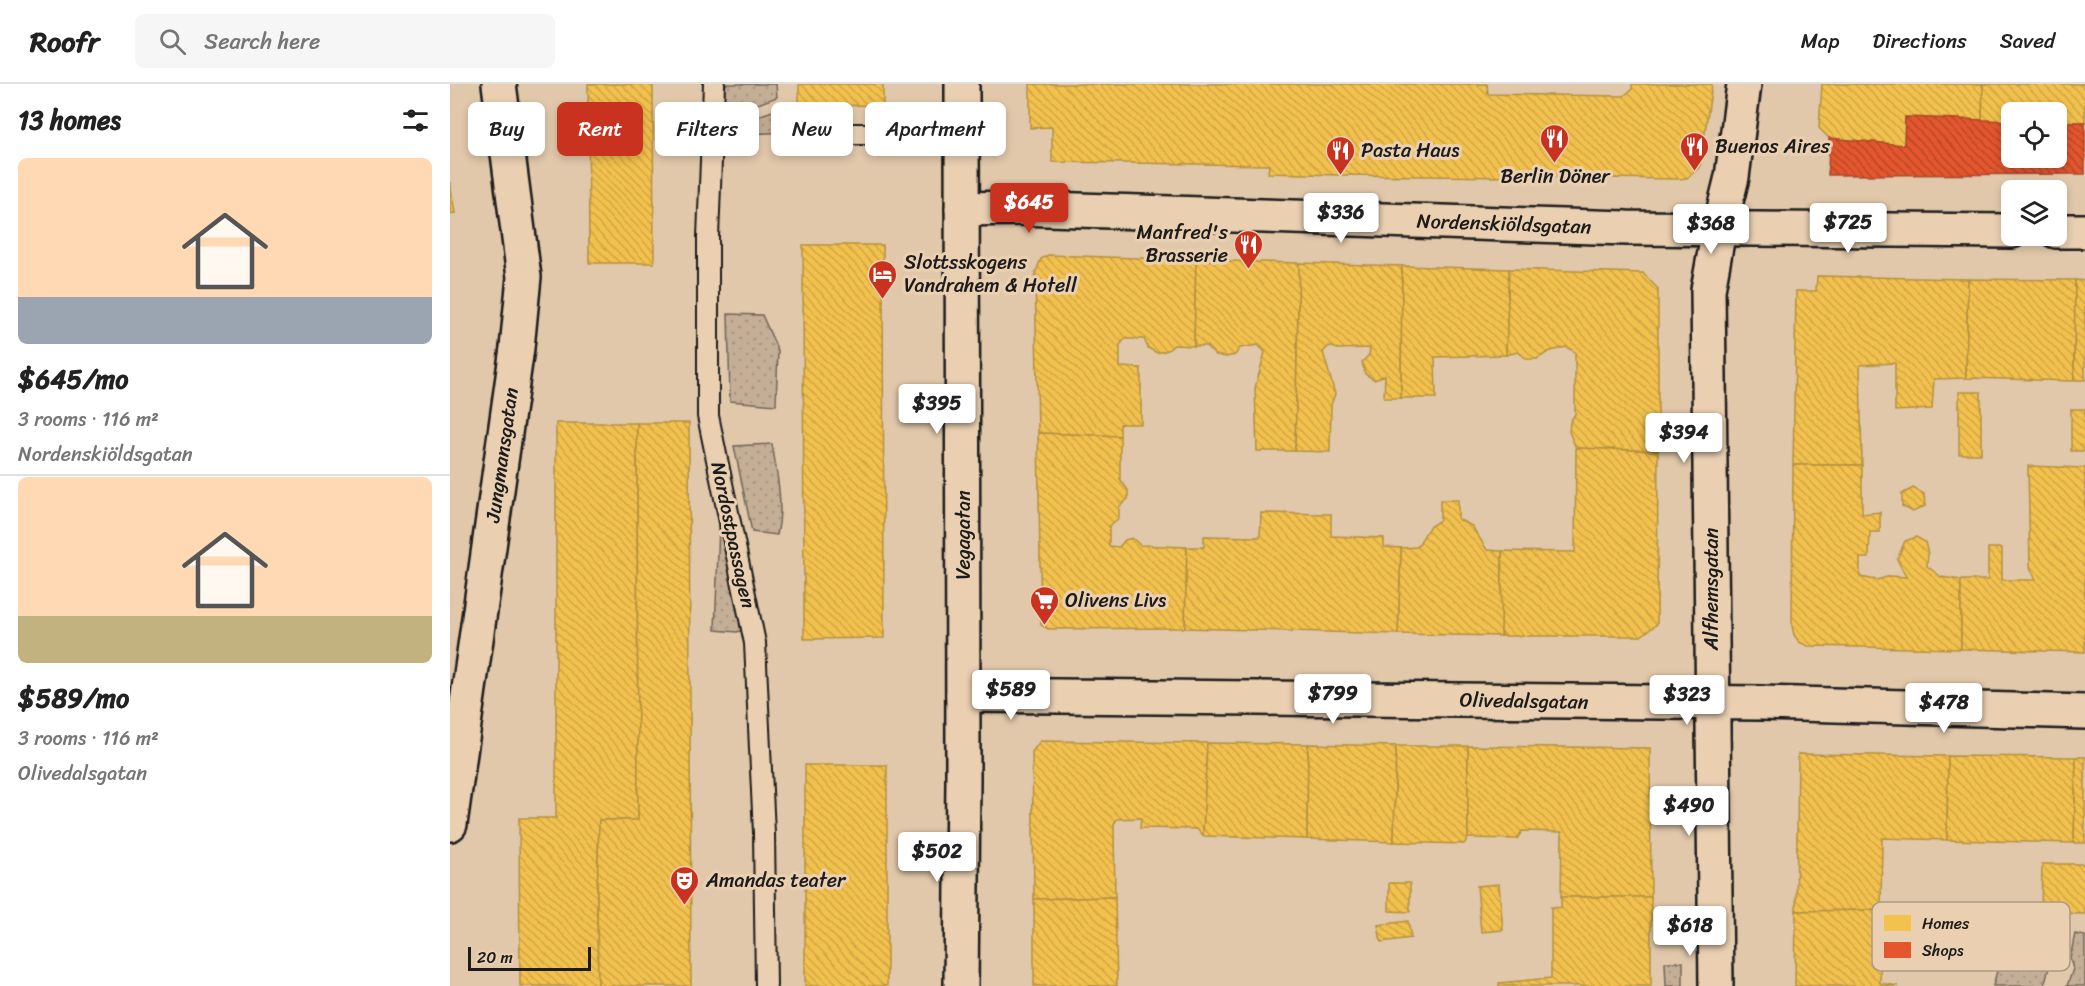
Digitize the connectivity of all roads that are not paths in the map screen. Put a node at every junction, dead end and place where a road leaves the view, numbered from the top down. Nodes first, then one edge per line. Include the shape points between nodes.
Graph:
1 (499, 84) edge
2 (714, 84) edge
3 (962, 84) edge
4 (1744, 84) edge
5 (962, 102) edge
6 (962, 156) edge
7 (962, 209) junction
8 (1719, 230) junction
9 (2001, 231) edge
10 (2067, 231) edge
11 (2085, 231) edge
12 (963, 696) junction
13 (1712, 703) junction
14 (2085, 712) edge
15 (450, 824) edge
16 (766, 986) edge
17 (961, 986) edge
18 (1716, 986) edge

1 - 15 street, Jungmansgatan via 524,277
2 - 16 lane, Nordostpassagen via 708,237 708,416 755,643
3 - 5 street, Vegagatan
4 - 8 street, Alfhemsgatan via 1732,177
6 - 7 street, Vegagatan
7 - 8 street, Nordenskiöldsgatan
7 - 12 street, Vegagatan
8 - 9 street, Nordenskiöldsgatan
8 - 13 street, Alfhemsgatan via 1708,290
10 - 11 street
12 - 13 street, Olivedalsgatan
12 - 17 street, Vegagatan
13 - 14 street, Olivedalsgatan
13 - 18 street, Alfhemsgatan

